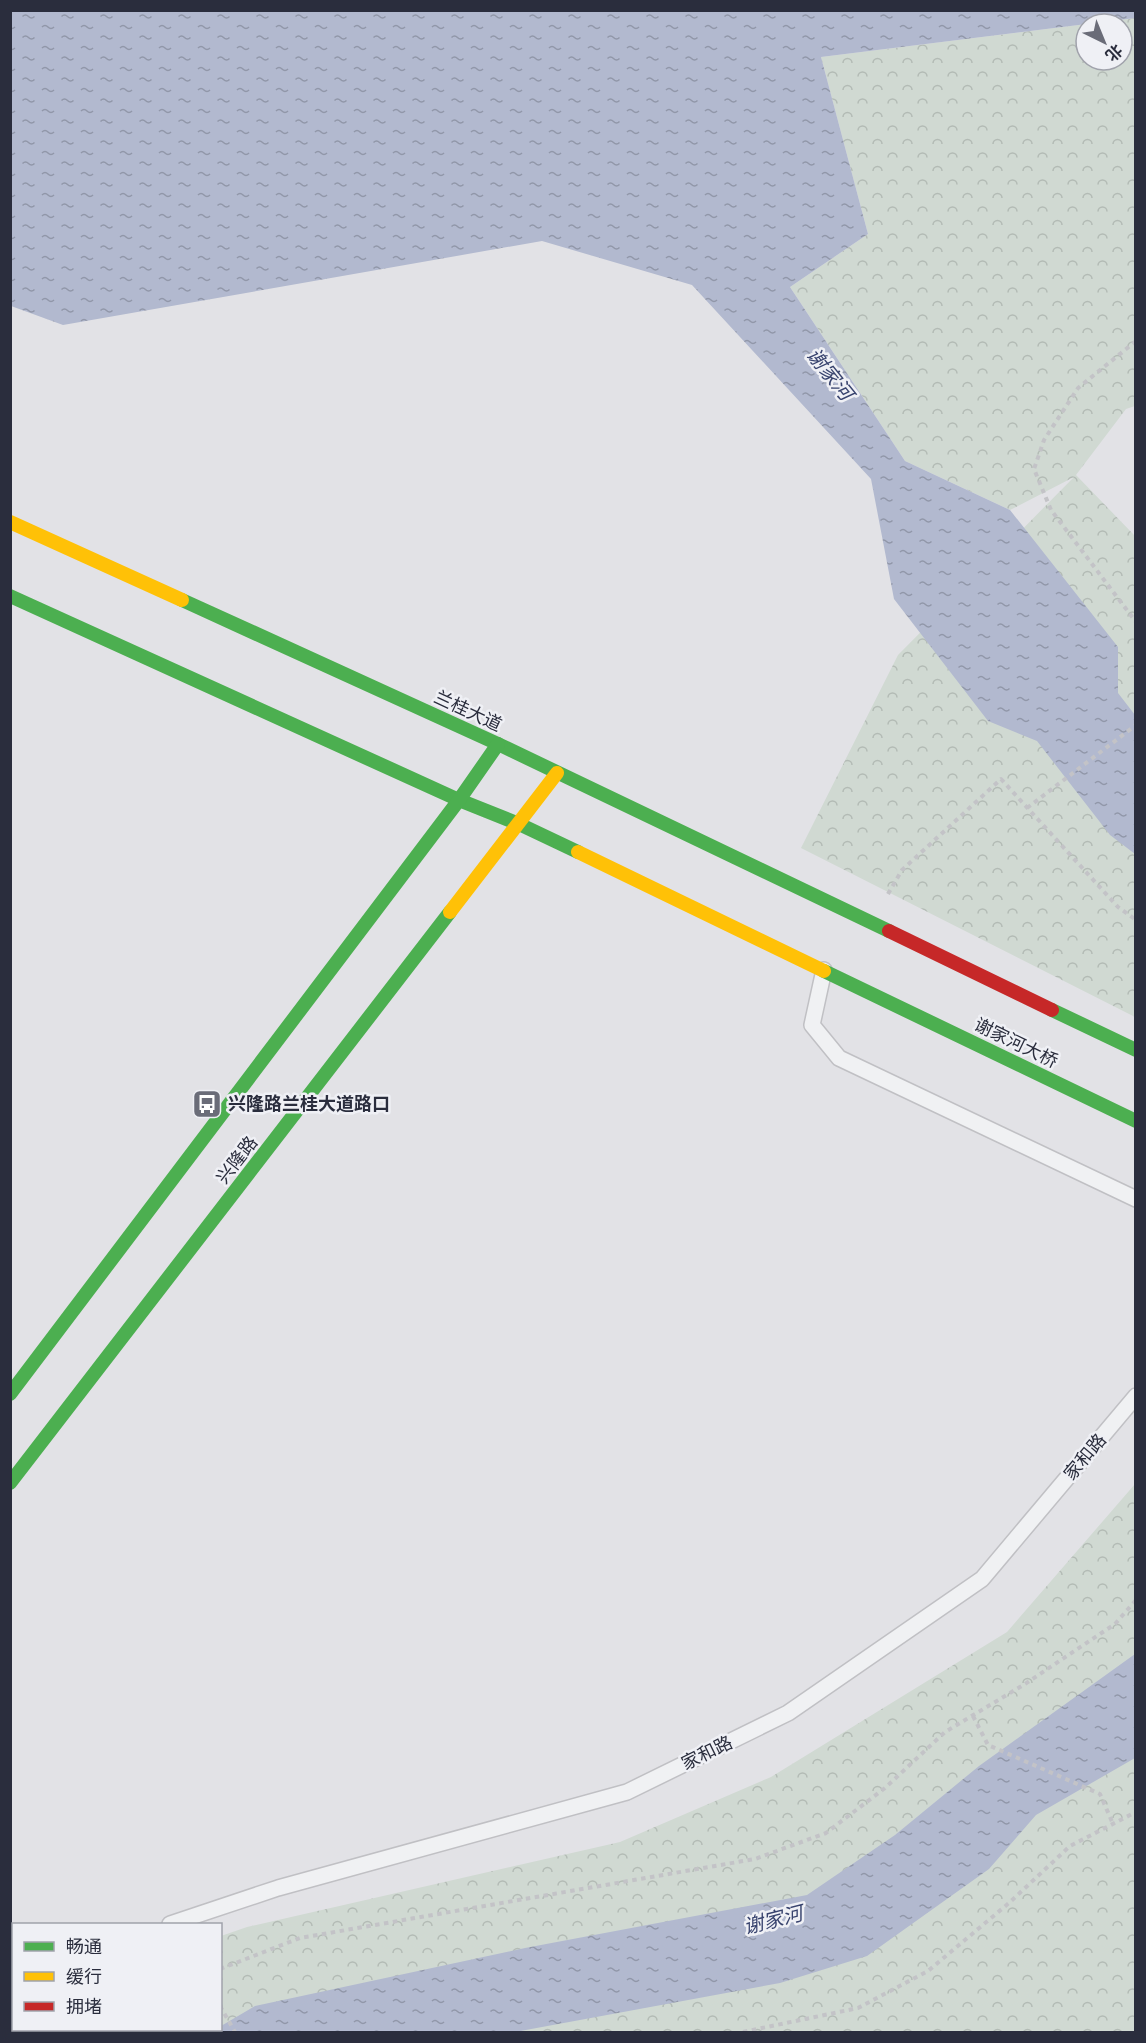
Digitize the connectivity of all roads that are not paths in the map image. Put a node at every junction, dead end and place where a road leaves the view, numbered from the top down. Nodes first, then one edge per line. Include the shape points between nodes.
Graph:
1 (10, 522) edge
2 (10, 596) edge
3 (498, 744) junction
4 (557, 773) junction
5 (459, 800) junction
6 (519, 824) junction
7 (824, 970) junction
8 (1136, 1050) edge
9 (1136, 1121) edge
10 (1136, 1199) edge
11 (10, 1394) edge
12 (1136, 1396) edge
13 (10, 1483) edge
14 (174, 1923) edge

1 - 3 main road, 兰桂大道
2 - 5 main road
3 - 4 main road, 兰桂大道
3 - 5 main road
4 - 6 main road, 兴隆路
4 - 8 main road, 兰桂大道
5 - 6 main road
5 - 11 main road
6 - 7 main road
6 - 13 main road, 兴隆路
7 - 9 main road, 谢家河大桥
7 - 10 lane via 812,1025 839,1058
12 - 14 lane, 家和路 via 982,1580 788,1713 627,1792 278,1888

